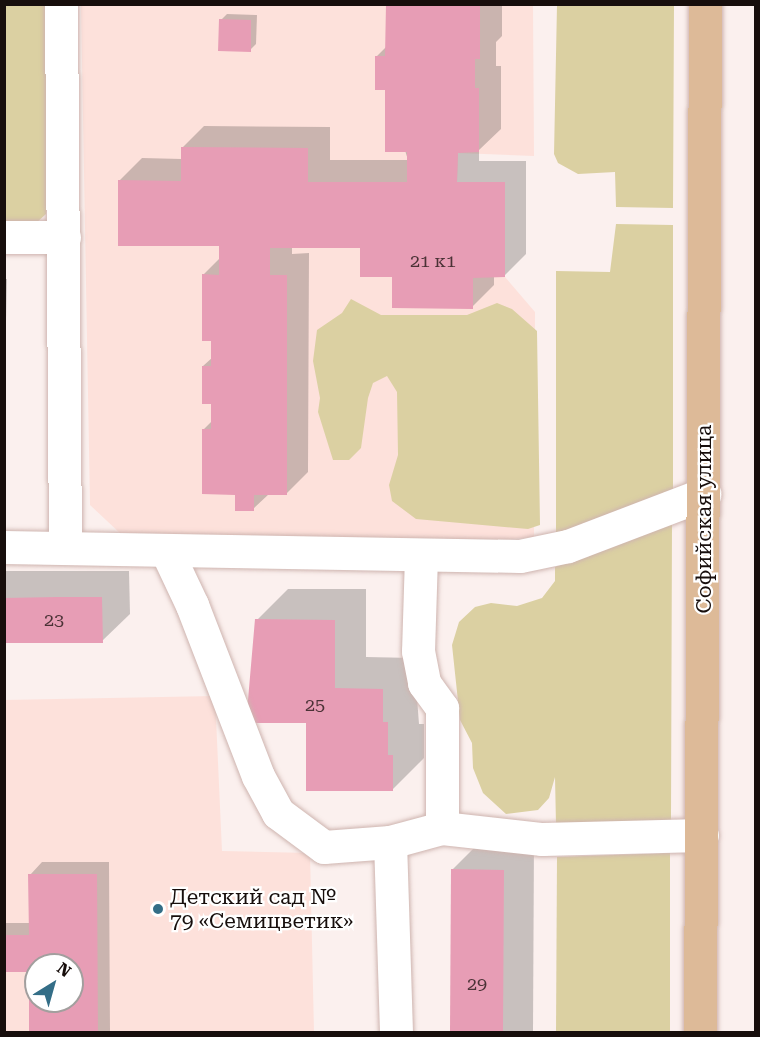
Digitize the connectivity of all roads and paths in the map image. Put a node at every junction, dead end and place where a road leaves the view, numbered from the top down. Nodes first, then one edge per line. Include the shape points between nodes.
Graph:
1 (61, 4) edge
2 (705, 4) edge
3 (4, 237) edge
4 (64, 237) junction
5 (704, 494) junction
6 (4, 547) edge
7 (66, 547) junction
8 (167, 552) junction
9 (421, 556) junction
10 (442, 828) junction
11 (702, 836) junction
12 (390, 842) junction
13 (396, 1032) edge
14 (700, 1032) edge

1 - 4 lane
2 - 5 main road, Софийская улица
3 - 4 lane
4 - 7 lane
5 - 9 lane via 543,554
5 - 11 main road, Софийская улица
6 - 7 lane
7 - 8 lane
8 - 9 lane
8 - 12 lane via 192,604 258,776 278,813 324,847
9 - 10 lane via 418,651 424,683 442,708
10 - 11 lane via 542,839
10 - 12 lane
11 - 14 main road, Софийская улица
12 - 13 lane

